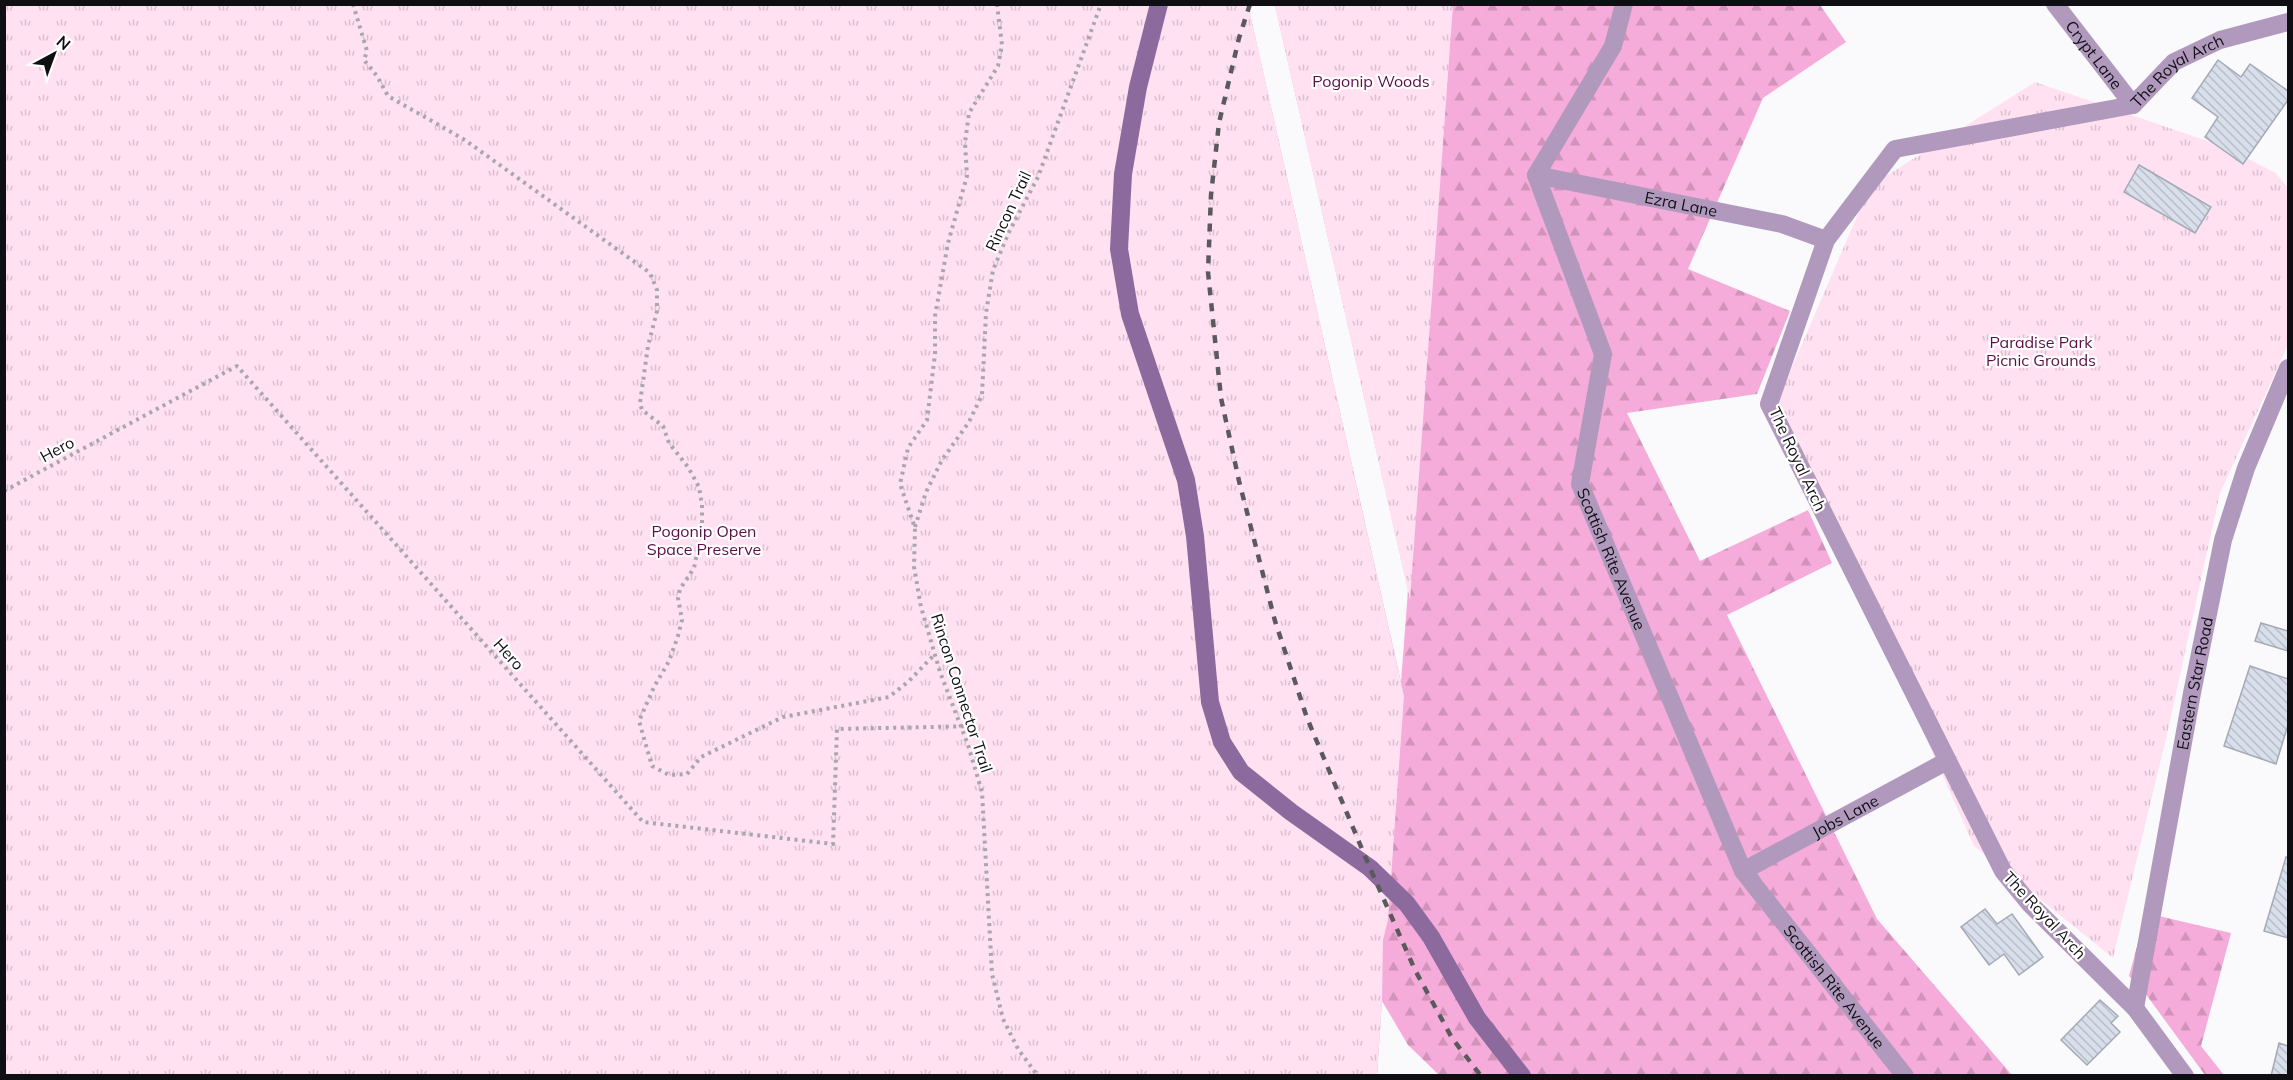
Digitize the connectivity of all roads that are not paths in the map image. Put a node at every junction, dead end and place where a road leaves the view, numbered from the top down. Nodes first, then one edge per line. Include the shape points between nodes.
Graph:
1 (1159, 4) edge
2 (1624, 4) edge
3 (2055, 4) edge
4 (2289, 22) edge
5 (2133, 105) junction
6 (1536, 175) junction
7 (1826, 240) junction
8 (2288, 368) edge
9 (1947, 761) junction
10 (1743, 871) junction
11 (2135, 1008) junction
12 (1522, 1076) edge
13 (1905, 1076) edge
14 (2185, 1076) edge

1 - 12 main road via 1138,87 1123,174 1119,249 1130,314 1186,480 1195,536 1209,702 1222,742 1241,772 1370,868 1407,904 1431,937 1477,1018
2 - 6 street via 1613,46
3 - 5 street, Crypt Lane
4 - 5 street, The Royal Arch via 2220,40 2174,62
5 - 7 street, The Royal Arch via 1895,149
6 - 7 street, Ezra Lane via 1782,224
6 - 10 street, Scottish Rite Avenue via 1603,354 1580,484
7 - 9 street, The Royal Arch via 1769,404
8 - 11 street, Eastern Star Road via 2246,468 2223,540
9 - 10 street, Jobs Lane
9 - 11 street, The Royal Arch via 2002,871
10 - 13 street, Scottish Rite Avenue
11 - 14 street, The Royal Arch

